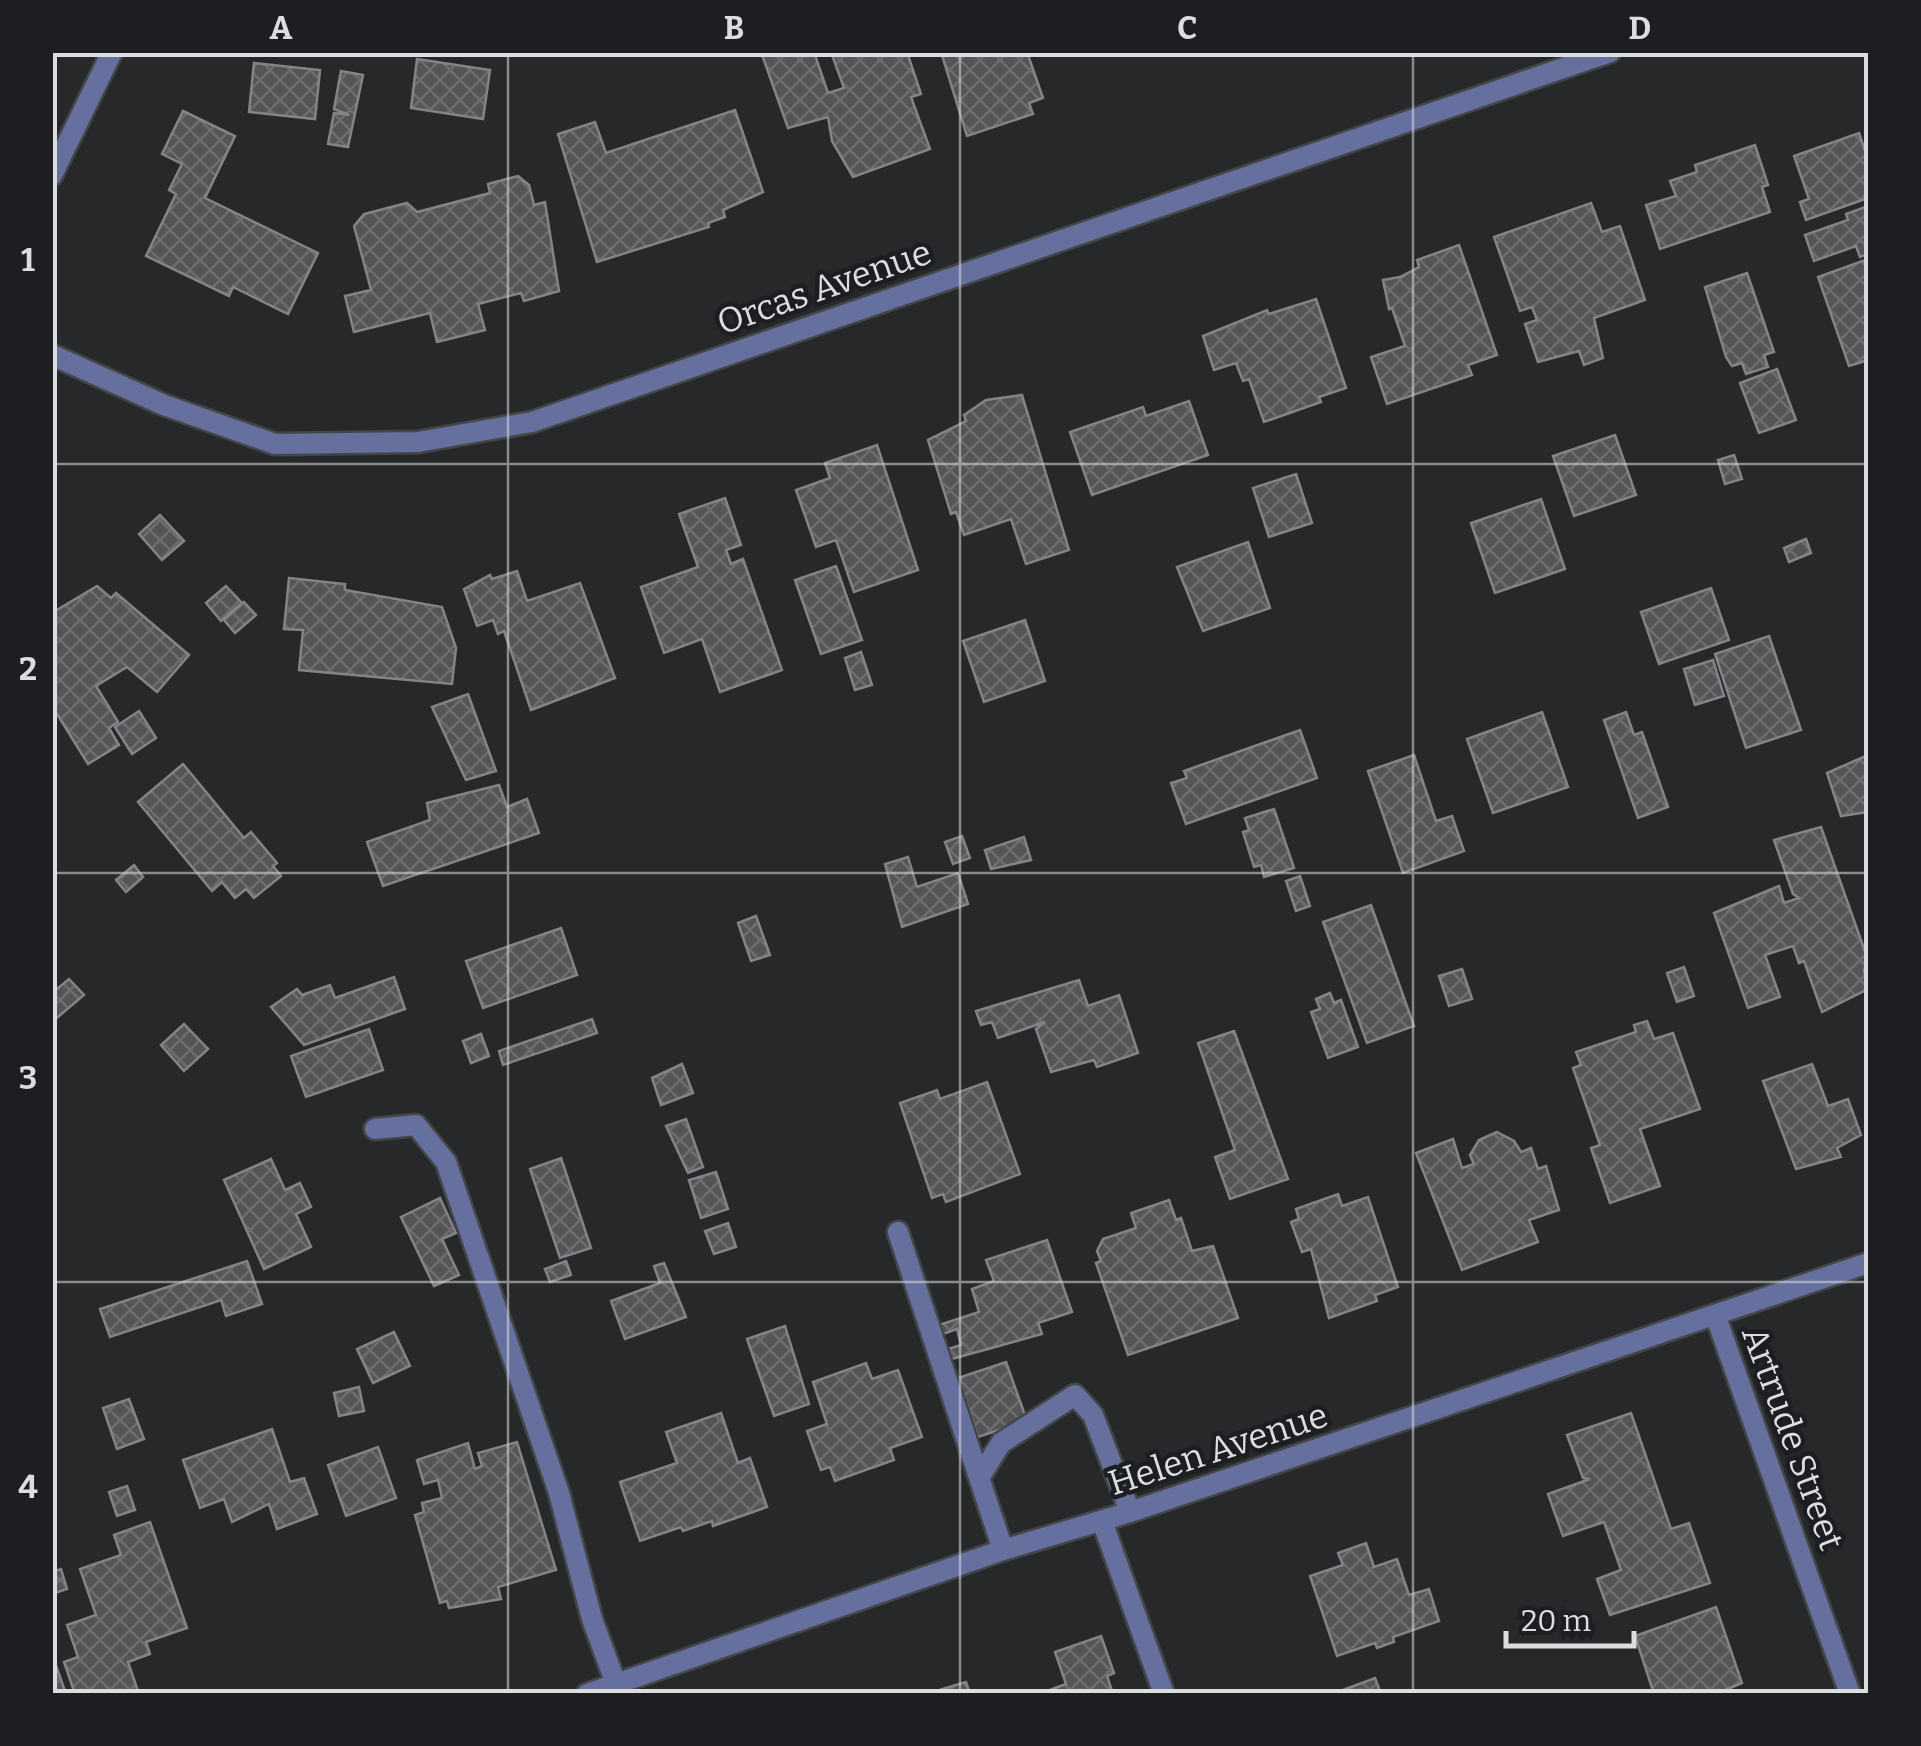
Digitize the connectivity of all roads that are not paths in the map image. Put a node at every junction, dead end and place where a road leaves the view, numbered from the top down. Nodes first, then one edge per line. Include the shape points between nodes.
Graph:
1 (112, 52) edge
2 (1610, 52) edge
3 (52, 175) edge
4 (52, 354) edge
5 (375, 1129) dead end
6 (898, 1232) dead end
7 (1868, 1263) edge
8 (1716, 1317) junction
9 (981, 1476) junction
10 (1130, 1512) junction
11 (1102, 1522) junction
12 (1003, 1550) junction
13 (616, 1684) junction
14 (587, 1694) edge
15 (1164, 1694) edge
16 (1850, 1694) edge

1 - 3 street
2 - 4 street, Orcas Avenue via 532,422 418,442 275,444
5 - 13 street via 416,1125 446,1162 560,1493
6 - 9 street
7 - 8 street, Helen Avenue
8 - 10 street, Helen Avenue
8 - 16 street, Artrude Street
9 - 10 street via 1001,1442 1075,1395 1093,1414
9 - 12 street
10 - 11 street, Helen Avenue
11 - 12 street, Helen Avenue
11 - 15 street
12 - 13 street, Helen Avenue
13 - 14 street, Helen Avenue

